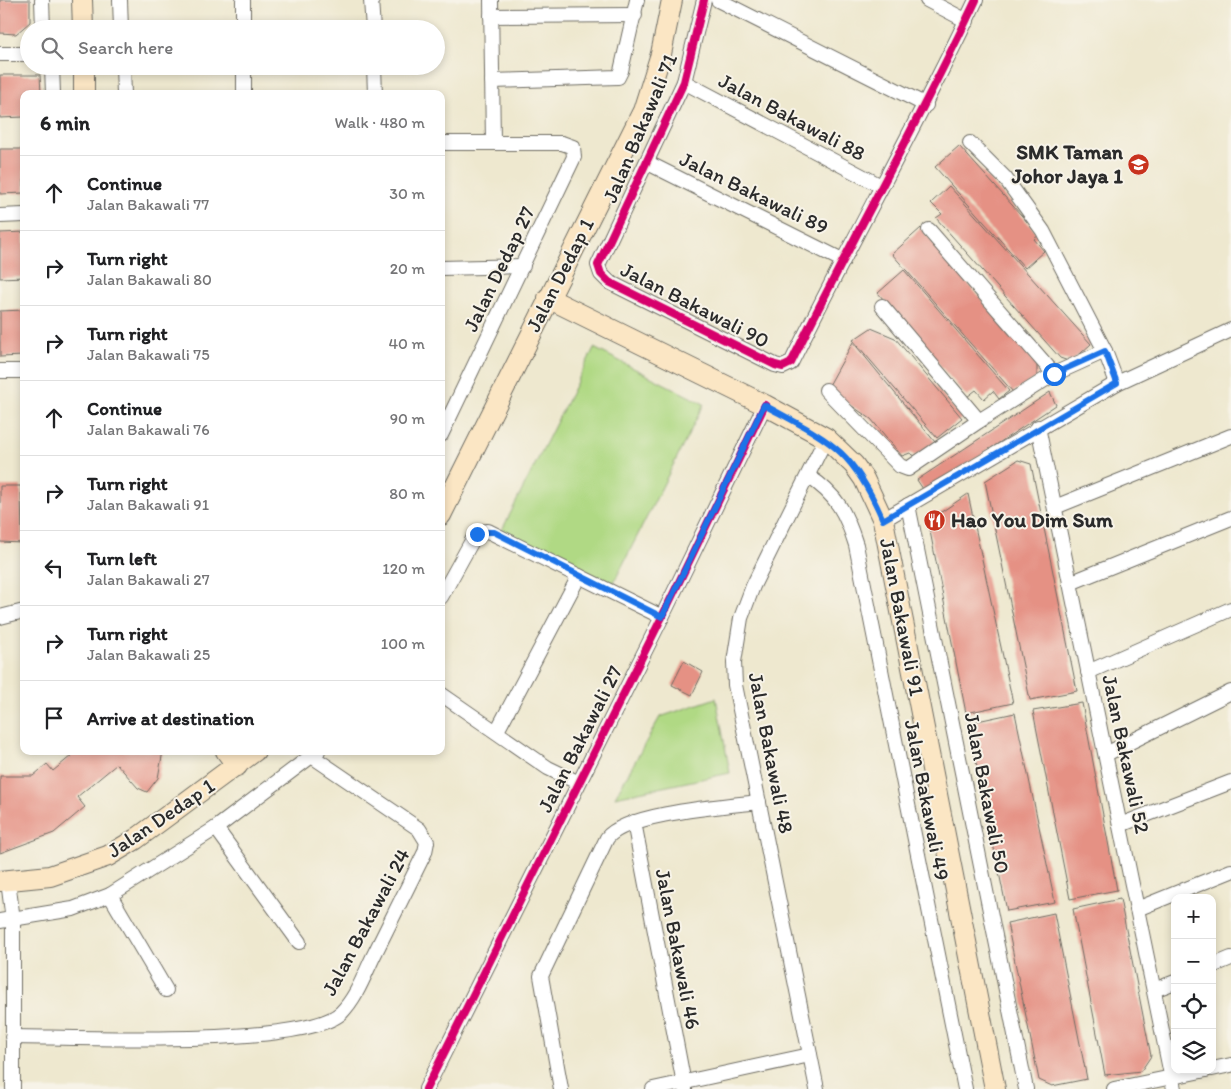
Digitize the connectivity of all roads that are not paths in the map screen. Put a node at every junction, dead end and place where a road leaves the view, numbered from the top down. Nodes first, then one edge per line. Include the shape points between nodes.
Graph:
1 (42, 0) edge
2 (82, 0) edge
3 (120, 0) edge
4 (243, 0) edge
5 (372, 0) edge
6 (491, 0) edge
7 (637, 0) edge
8 (672, 0) edge
9 (704, 0) edge
10 (718, 0) edge
11 (927, 0) edge
12 (976, 0) edge
13 (635, 15) junction
14 (491, 16) junction
15 (43, 20) edge
16 (83, 20) edge
17 (121, 20) edge
18 (244, 20) edge
19 (373, 20) edge
20 (967, 21) junction
21 (0, 54) edge
22 (20, 54) edge
23 (52, 75) edge
24 (84, 75) edge
25 (123, 75) edge
26 (244, 75) edge
27 (375, 75) edge
28 (492, 81) junction
29 (684, 82) junction
30 (53, 90) edge
31 (84, 90) edge
32 (124, 90) edge
33 (244, 90) edge
34 (376, 90) edge
35 (926, 105) junction
36 (970, 142) dead end
37 (445, 143) edge
38 (493, 143) junction
39 (648, 163) junction
40 (881, 186) junction
41 (20, 215) edge
42 (0, 216) edge
43 (929, 230) dead end
44 (842, 260) junction
45 (598, 265) joint
46 (522, 266) junction
47 (445, 268) edge
48 (548, 298) junction
49 (882, 306) dead end
50 (1231, 330) edge
51 (1105, 351) junction
52 (0, 371) edge
53 (20, 371) edge
54 (1054, 374) junction
55 (1117, 383) junction
56 (826, 390) dead end
57 (764, 405) junction
58 (979, 421) junction
59 (445, 427) edge
60 (1038, 427) junction
61 (1231, 436) edge
62 (826, 438) junction
63 (808, 476) junction
64 (908, 505) junction
65 (445, 507) edge
66 (1055, 507) junction
67 (1231, 518) edge
68 (883, 520) junction
69 (579, 576) junction
70 (1070, 583) junction
71 (445, 590) edge
72 (1231, 608) edge
73 (20, 612) edge
74 (0, 617) edge
75 (662, 617) junction
76 (1088, 672) junction
77 (1231, 692) edge
78 (445, 697) edge
79 (497, 731) junction
80 (1106, 754) junction
81 (314, 755) edge
82 (316, 755) edge
83 (231, 758) edge
84 (578, 782) junction
85 (1231, 782) edge
86 (759, 802) junction
87 (634, 822) junction
88 (1120, 825) junction
89 (216, 828) junction
90 (1231, 871) edge
91 (4, 881) edge
92 (110, 895) junction
93 (1138, 909) junction
94 (6, 920) edge
95 (299, 942) dead end
96 (1231, 958) edge
97 (1216, 964) edge
98 (1171, 984) edge
99 (166, 990) dead end
100 (1154, 990) junction
101 (12, 1037) junction
102 (810, 1055) junction
103 (1231, 1065) edge
104 (1216, 1068) edge
105 (1196, 1074) edge
106 (1173, 1083) edge
107 (684, 1086) edge
108 (13, 1089) edge
109 (426, 1089) edge
110 (561, 1089) edge
111 (653, 1089) edge
112 (817, 1089) edge
113 (965, 1089) edge
114 (995, 1089) edge
115 (1026, 1089) edge
116 (1114, 1089) edge

1 - 15 street
2 - 16 main road
3 - 17 street
4 - 18 street
5 - 19 street
6 - 14 street
7 - 13 street
8 - 48 main road, Jalan Dedap 1 via 661,54 643,111
9 - 29 street, Jalan Bakawali 71
10 - 35 street
11 - 20 street
12 - 20 street
13 - 14 street
13 - 28 street via 618,77
14 - 28 street
20 - 35 street
21 - 22 street
23 - 30 street
24 - 31 main road
25 - 32 street
26 - 33 street
27 - 34 street
28 - 38 street
29 - 39 street, Jalan Bakawali 71
29 - 40 street, Jalan Bakawali 88
35 - 40 street
36 - 51 street via 1005,178 1043,231
37 - 38 street
38 - 46 street, Jalan Dedap 27 via 562,143 573,147 574,157
39 - 44 street, Jalan Bakawali 89
39 - 45 street, Jalan Bakawali 71
40 - 44 street
41 - 42 street
43 - 54 street
44 - 45 street, Jalan Bakawali 90 via 791,363 783,367 775,366 608,282
46 - 47 street
46 - 59 street, Jalan Dedap 27
48 - 57 main road, Jalan Bakawali 91
48 - 65 main road, Jalan Dedap 1
49 - 58 street
50 - 55 street
51 - 54 street
51 - 55 street
52 - 53 street
54 - 58 street
55 - 60 street
56 - 58 street via 903,468 912,468
57 - 62 main road, Jalan Bakawali 91
57 - 75 street, Jalan Bakawali 27
60 - 64 street
60 - 66 street, Jalan Bakawali 52
61 - 66 street
62 - 63 street, Jalan Bakawali 48
62 - 68 main road, Jalan Bakawali 91 via 864,479
63 - 86 street, Jalan Bakawali 48 via 753,586 736,638 736,685
63 - 113 street, Jalan Bakawali 49 via 839,504 848,519 856,545
64 - 68 street
64 - 115 street, Jalan Bakawali 50
66 - 70 street, Jalan Bakawali 52
67 - 70 street
68 - 114 main road, Jalan Bakawali 91
69 - 71 street via 494,532 482,532 470,543
69 - 75 street
69 - 79 street
70 - 76 street, Jalan Bakawali 52
72 - 76 street
73 - 74 street
75 - 84 street, Jalan Bakawali 27
76 - 80 street, Jalan Bakawali 52
77 - 80 street
78 - 79 street
79 - 84 street via 548,768
80 - 88 street, Jalan Bakawali 52
81 - 89 street
82 - 101 street, Jalan Bakawali 24 via 419,829 427,842 356,992 340,1013 313,1027 264,1034
83 - 91 main road, Jalan Dedap 1 via 136,840 108,856 50,876
84 - 109 street, Jalan Bakawali 27
85 - 88 street
86 - 87 street via 692,810
86 - 102 street, Jalan Bakawali 48
87 - 107 street, Jalan Bakawali 46
87 - 110 street via 617,828 607,838 542,971 541,985
88 - 93 street, Jalan Bakawali 52
89 - 92 street
89 - 95 street
90 - 93 street
91 - 94 street
92 - 94 street via 73,909
92 - 99 street
93 - 100 street, Jalan Bakawali 52
94 - 101 street
96 - 97 street
98 - 100 street
100 - 106 street, Jalan Bakawali 52
101 - 108 street
102 - 107 street
102 - 112 street, Jalan Bakawali 48
103 - 104 street
105 - 106 street
106 - 116 street
107 - 111 street

